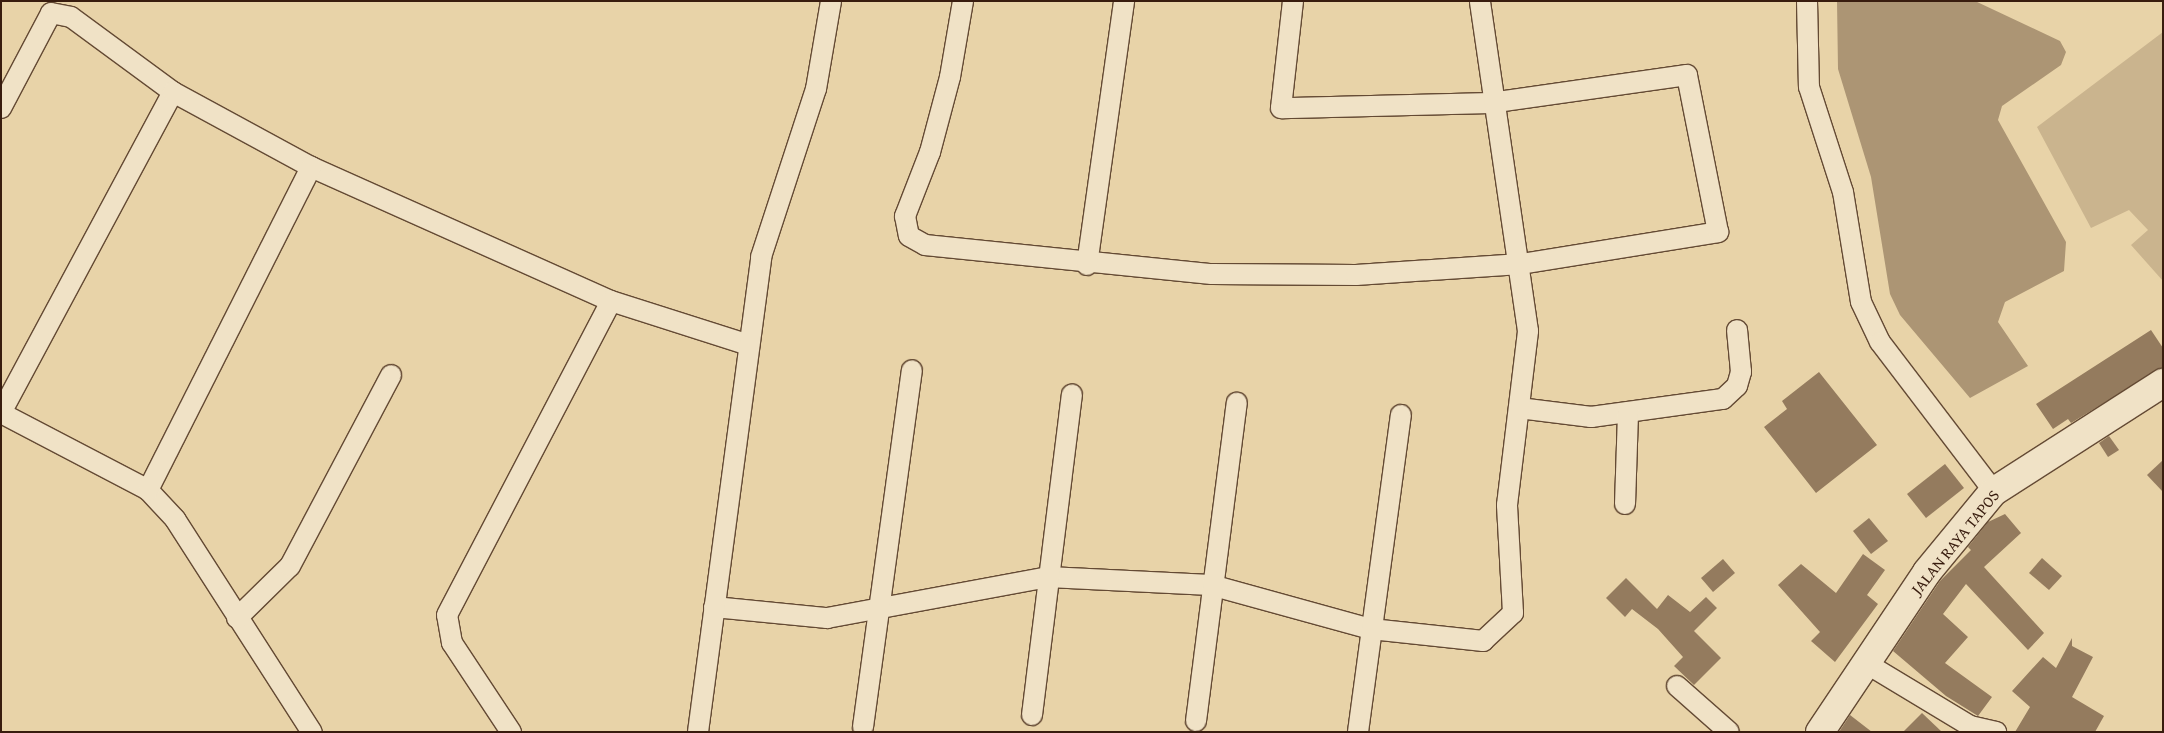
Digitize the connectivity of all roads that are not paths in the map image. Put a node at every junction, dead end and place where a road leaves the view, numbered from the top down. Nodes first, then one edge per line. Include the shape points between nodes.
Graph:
1 (831, 1) edge
2 (963, 1) edge
3 (1124, 1) edge
4 (1293, 1) edge
5 (1480, 1) edge
6 (1808, 1) edge
7 (173, 92) junction
8 (1491, 102) junction
9 (1, 108) edge
10 (311, 167) junction
11 (1521, 264) junction
12 (1087, 265) junction
13 (612, 300) junction
14 (1737, 330) dead end
15 (748, 345) junction
16 (912, 370) dead end
17 (391, 375) dead end
18 (2163, 383) edge
19 (1072, 394) dead end
20 (1237, 403) dead end
21 (1519, 408) junction
22 (1628, 412) junction
23 (1401, 414) dead end
24 (1988, 484) dead end
25 (148, 490) junction
26 (1624, 504) dead end
27 (1048, 577) junction
28 (1211, 585) junction
29 (714, 607) junction
30 (882, 607) junction
31 (237, 618) junction
32 (1371, 629) junction
33 (1864, 662) junction
34 (1677, 686) dead end
35 (1032, 716) dead end
36 (1196, 721) dead end
37 (863, 727) dead end
38 (312, 732) edge
39 (511, 732) edge
40 (698, 732) edge
41 (1358, 732) edge
42 (1729, 732) edge
43 (1820, 732) edge
44 (1996, 732) edge

1 - 15 street via 816,89 762,257
2 - 12 street via 950,77 930,152 905,216 909,236 925,245
3 - 12 street
4 - 8 street via 1281,108
5 - 8 street
6 - 24 street via 1809,87 1843,192 1861,302 1880,342
7 - 9 street via 71,17 50,13
7 - 10 street
7 - 25 street via 1,413
8 - 11 street
8 - 11 street via 1688,75 1718,232
10 - 13 street
10 - 25 street
11 - 12 street via 1356,275 1212,274
11 - 21 street via 1528,331
13 - 15 street
13 - 39 street via 447,615 452,643
14 - 22 street via 1741,372 1737,386 1723,399
15 - 29 street
16 - 30 street
17 - 31 street via 290,566
18 - 33 main road, JALAN RAYA TAPOS via 1994,492 1938,557
19 - 27 street
20 - 28 street
21 - 22 street via 1591,416
21 - 32 street via 1507,505 1513,614 1483,641
22 - 26 street
23 - 32 street
25 - 31 street via 175,519
27 - 28 street
27 - 30 street
27 - 35 street
28 - 32 street
28 - 36 street
29 - 30 street via 827,618
29 - 40 street
30 - 37 street
31 - 38 street
32 - 41 street
33 - 43 main road, JALAN RAYA TAPOS
33 - 44 street via 1970,726
34 - 42 street

